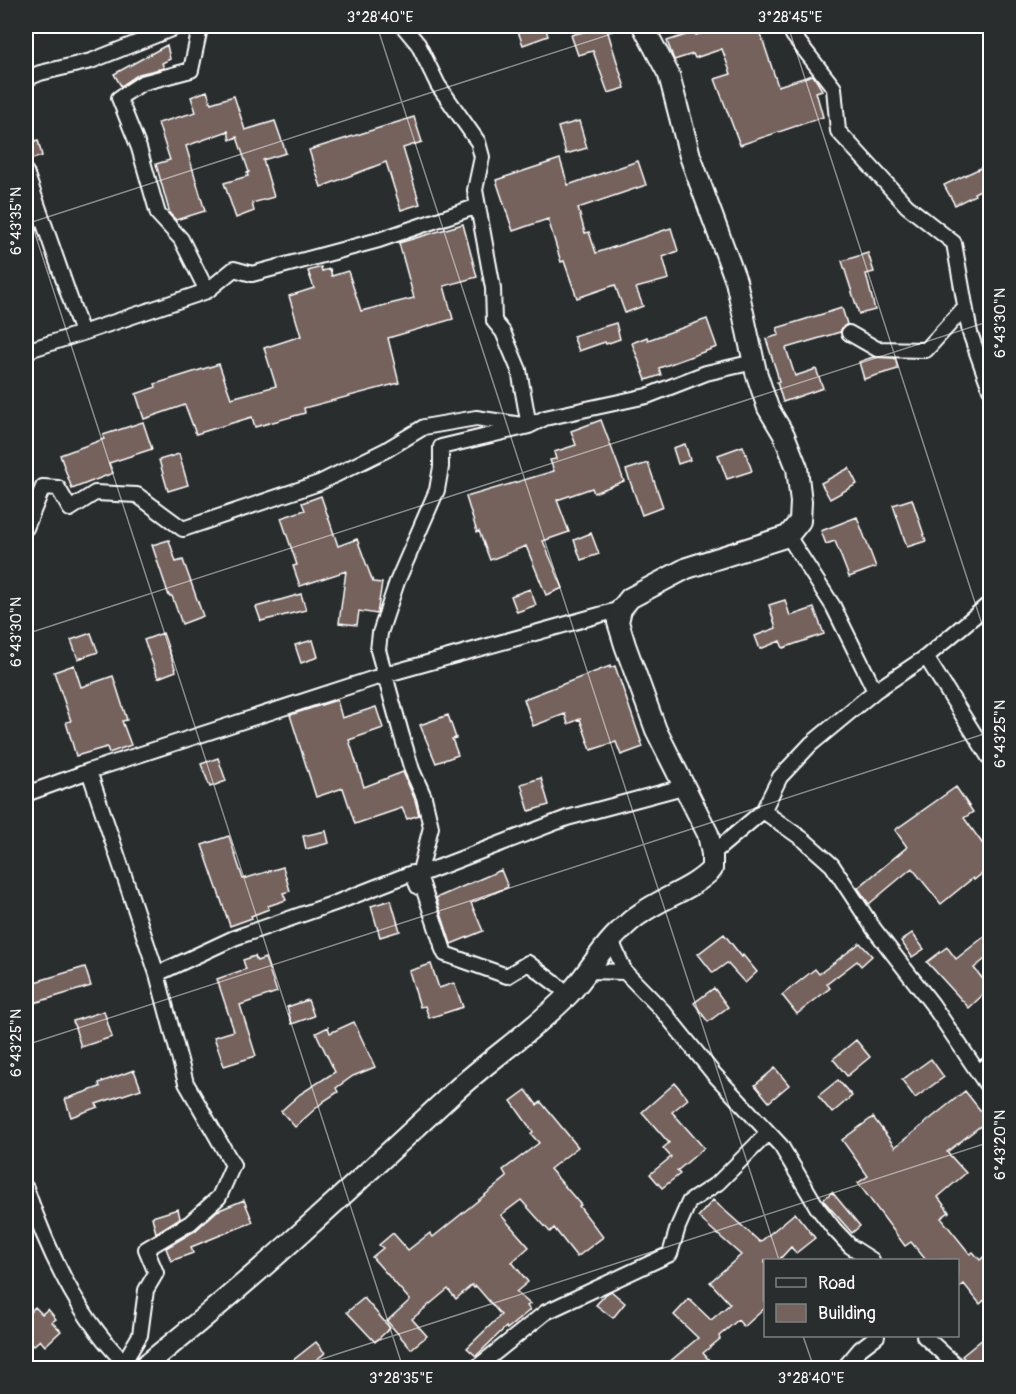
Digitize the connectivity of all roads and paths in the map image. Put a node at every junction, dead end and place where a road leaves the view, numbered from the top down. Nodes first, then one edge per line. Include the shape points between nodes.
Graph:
1 (403, 26) edge
2 (643, 26) edge
3 (801, 26) edge
4 (200, 27) edge
5 (26, 78) edge
6 (26, 172) edge
7 (478, 206) junction
8 (207, 291) junction
9 (965, 307) junction
10 (82, 333) junction
11 (849, 333) dead end
12 (26, 351) edge
13 (754, 362) junction
14 (990, 389) edge
15 (529, 426) junction
16 (26, 527) edge
17 (788, 536) junction
18 (990, 603) edge
19 (621, 609) junction
20 (926, 657) junction
21 (384, 675) junction
22 (875, 692) junction
23 (990, 759) edge
24 (89, 771) junction
25 (683, 787) junction
26 (26, 794) edge
27 (763, 811) junction
28 (712, 854) junction
29 (419, 875) junction
30 (611, 940) junction
31 (445, 954) junction
32 (589, 971) junction
33 (625, 972) junction
34 (157, 974) junction
35 (569, 994) junction
36 (990, 1064) edge
37 (978, 1072) junction
38 (990, 1090) edge
39 (768, 1132) junction
40 (26, 1188) edge
41 (40, 1228) junction
42 (26, 1233) edge
43 (870, 1259) edge
44 (875, 1337) edge
45 (926, 1337) edge
46 (130, 1366) edge
47 (476, 1368) edge
48 (844, 1368) edge
49 (959, 1368) edge

1 - 7 street via 478,142 482,157 476,190
2 - 13 street via 669,75 690,156 736,281
3 - 9 street via 793,35 834,88 838,130 907,206 954,243
4 - 5 street via 179,26 91,61
4 - 8 street via 191,69 142,83 119,98 139,148 158,214 181,239
6 - 10 street
7 - 8 street via 379,240 264,271 252,274 234,269
7 - 15 street via 493,288 494,321 503,332 519,370
8 - 10 street
9 - 11 street via 926,350 878,349
9 - 14 street
10 - 12 street
13 - 15 street via 706,373 646,396 545,418
13 - 17 street via 768,408 797,468 800,521
15 - 16 street via 476,418 424,427 319,483 183,529 137,495 95,493 70,510 58,488 43,487
15 - 21 street via 441,447 436,490 380,633 378,651
17 - 19 street via 687,568 630,598
17 - 22 street via 833,606
18 - 20 street
19 - 21 street
19 - 25 street via 618,622 625,645
20 - 22 street
20 - 23 street
21 - 24 street
21 - 29 street via 431,827
22 - 27 street via 811,744 780,777
24 - 26 street
24 - 34 street
25 - 28 street via 708,834
25 - 29 street via 567,818
27 - 28 street
27 - 37 street via 832,865
28 - 30 street via 712,868 701,880 639,914
29 - 31 street
30 - 32 street
30 - 33 street
31 - 34 street via 412,873 234,938
31 - 35 street via 507,976 528,963
32 - 33 street
32 - 35 street
33 - 39 street
34 - 46 street via 186,1083 233,1165 219,1197 190,1223 146,1249 156,1273 146,1290 140,1335
35 - 46 street via 457,1090 208,1317
36 - 37 street
37 - 38 street
39 - 43 street via 782,1146 834,1229
39 - 47 street via 718,1183 689,1202 670,1254 546,1312
40 - 41 street
41 - 42 street
41 - 46 street via 72,1291 105,1343
44 - 48 street
45 - 49 street

